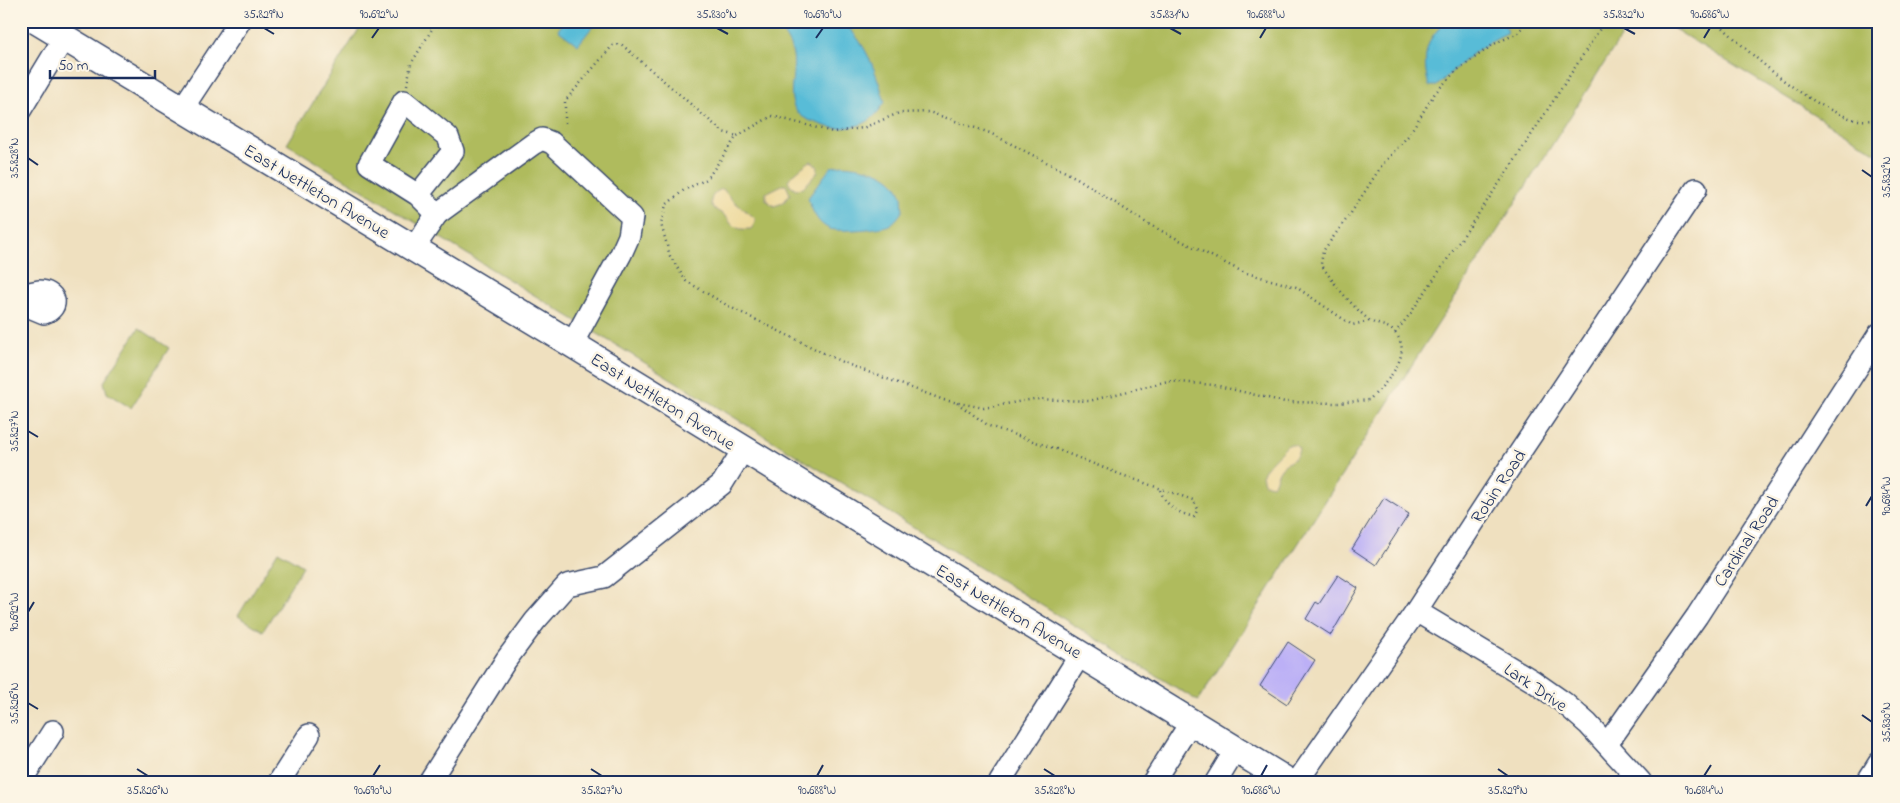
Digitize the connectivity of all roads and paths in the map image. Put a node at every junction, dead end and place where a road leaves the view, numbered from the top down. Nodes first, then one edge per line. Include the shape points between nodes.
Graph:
1 (37, 21) edge
2 (240, 21) edge
3 (437, 21) edge
4 (1527, 21) edge
5 (1606, 21) edge
6 (1716, 21) edge
7 (64, 38) junction
8 (404, 101) junction
9 (21, 109) edge
10 (182, 109) junction
11 (1879, 120) edge
12 (565, 123) dead end
13 (737, 136) junction
14 (1696, 189) dead end
15 (418, 195) junction
16 (437, 214) junction
17 (413, 249) junction
18 (1369, 321) junction
19 (1395, 333) junction
20 (1879, 334) edge
21 (572, 344) junction
22 (956, 402) junction
23 (743, 450) junction
24 (1160, 490) junction
25 (1416, 611) junction
26 (1080, 655) junction
27 (1191, 722) junction
28 (53, 731) dead end
29 (309, 735) dead end
30 (1607, 744) junction
31 (1236, 749) junction
32 (1879, 763) edge
33 (21, 781) edge
34 (279, 782) edge
35 (430, 782) edge
36 (1000, 782) edge
37 (1153, 782) edge
38 (1216, 782) edge
39 (1289, 782) edge
40 (1297, 782) edge
41 (1641, 782) edge
42 (1867, 782) edge

1 - 7 main road, East Nettleton Avenue
2 - 10 street
3 - 8 path via 411,64
4 - 18 path via 1518,33 1494,44 1456,71 1435,93 1408,136 1382,165 1323,251 1321,264 1336,286
5 - 19 path
6 - 11 path via 1807,98 1854,120
7 - 9 street
7 - 10 main road, East Nettleton Avenue
8 - 15 street via 448,137 453,151
8 - 15 street via 369,164
10 - 17 main road, East Nettleton Avenue
12 - 13 path via 565,101 613,45 621,44 723,132
13 - 18 path via 772,116 833,132 863,128 899,113 929,112 990,133 1077,178 1148,224 1243,272 1296,288 1352,325
13 - 22 path via 707,179 684,190 666,205 661,224 670,256 686,281 730,307 844,364
14 - 25 street, Robin Road
15 - 16 street
16 - 17 street
16 - 21 street via 542,139 552,143 632,217 629,236 621,254
17 - 21 main road, East Nettleton Avenue
18 - 19 path
19 - 22 path via 1399,339 1401,359 1388,380 1369,400 1285,402 1214,385 1168,381 1089,401 1034,399 984,408
20 - 30 street, Cardinal Road via 1697,616
21 - 23 main road, East Nettleton Avenue
22 - 24 path via 989,426
23 - 26 main road, East Nettleton Avenue
23 - 35 street via 722,484 604,577 567,585 506,660
24 - 24 path via 1193,500 1198,509 1194,517 1181,514 1166,502
25 - 30 street, Lark Drive via 1563,702
25 - 40 street, Robin Road
26 - 27 main road, East Nettleton Avenue
26 - 36 street
27 - 31 main road, East Nettleton Avenue
27 - 37 street
28 - 33 street
29 - 34 street
30 - 41 street, Lark Drive
31 - 38 street
31 - 39 main road, East Nettleton Avenue
32 - 42 street

